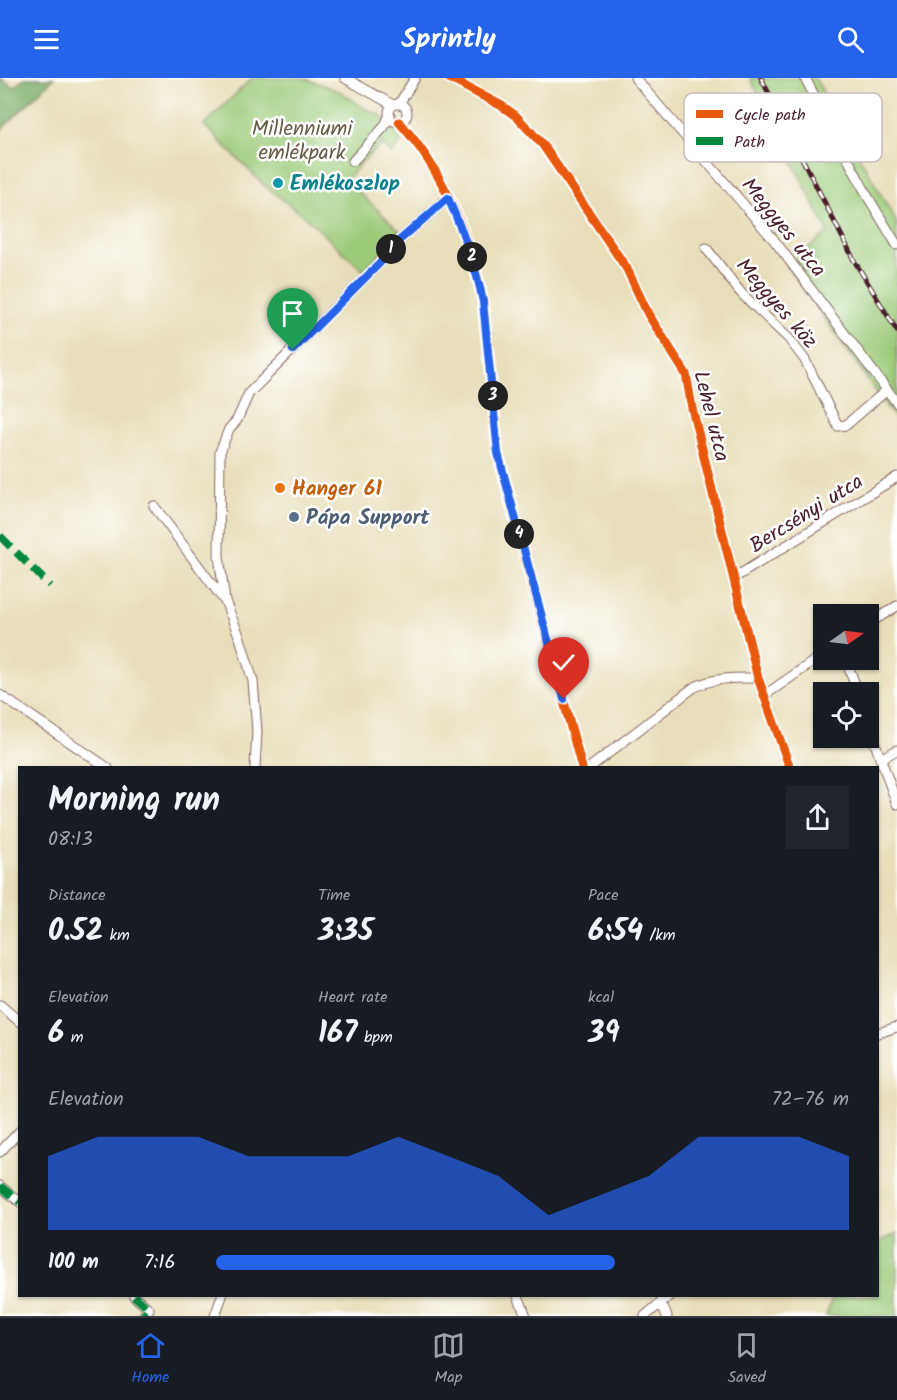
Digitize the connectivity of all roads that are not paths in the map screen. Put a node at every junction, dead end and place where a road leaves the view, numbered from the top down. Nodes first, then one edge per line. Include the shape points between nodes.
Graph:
1 (345, 78) edge
2 (415, 78) edge
3 (449, 78) edge
4 (635, 78) edge
5 (805, 78) edge
6 (813, 93) edge
7 (397, 113) junction
8 (684, 135) edge
9 (353, 161) dead end
10 (707, 162) edge
11 (849, 162) edge
12 (448, 198) junction
13 (897, 245) edge
14 (706, 248) dead end
15 (887, 390) junction
16 (897, 403) edge
17 (897, 477) edge
18 (154, 506) dead end
19 (734, 578) junction
20 (225, 601) junction
21 (897, 606) edge
22 (879, 617) edge
23 (813, 662) edge
24 (758, 678) junction
25 (0, 695) edge
26 (765, 695) junction
27 (876, 748) edge
28 (897, 750) edge
29 (880, 759) junction
30 (105, 766) edge
31 (255, 766) edge
32 (581, 766) edge
33 (592, 766) edge
34 (789, 766) edge
35 (897, 804) edge
36 (0, 1005) edge
37 (18, 1020) edge
38 (897, 1027) edge
39 (879, 1033) edge
40 (18, 1133) edge
41 (0, 1152) edge
42 (0, 1186) edge
43 (18, 1200) edge
44 (135, 1297) edge
45 (222, 1297) edge
46 (518, 1297) edge
47 (668, 1297) edge
48 (661, 1303) junction
49 (143, 1316) edge
50 (215, 1316) edge
51 (526, 1316) edge
52 (645, 1316) edge
53 (667, 1316) edge

1 - 7 street
2 - 7 street
3 - 19 street, Lehel utca via 502,106 533,133 627,269 648,314 686,374
4 - 8 street, Meggyes utca
5 - 6 street
7 - 9 street
7 - 12 street
10 - 15 street, Meggyes utca via 774,240
11 - 13 street
12 - 20 street via 394,245 249,393 229,429 220,452 219,556
12 - 32 street via 478,279 498,453
14 - 15 street, Meggyes köz via 741,292 789,339 838,426 846,425
15 - 16 street, Meggyes utca
17 - 19 street, Bercsényi utca
18 - 20 street
19 - 24 street, Lehel utca
20 - 31 street via 253,681 258,731
21 - 22 street
23 - 26 street
24 - 26 street, Lehel utca
24 - 33 street via 703,682
25 - 30 street
26 - 34 street, Lehel utca
27 - 29 street
28 - 29 street
29 - 35 street
36 - 37 street
38 - 39 street
40 - 41 street
42 - 43 street
44 - 49 street via 149,1309
45 - 50 street
46 - 51 street
47 - 48 street
48 - 52 street
48 - 53 street

